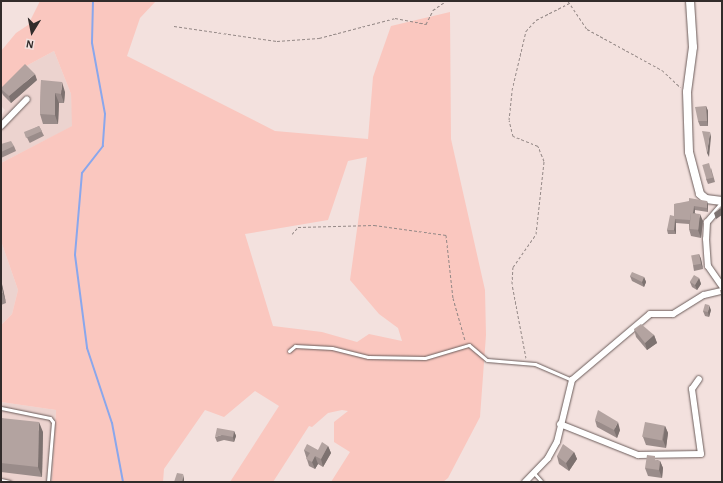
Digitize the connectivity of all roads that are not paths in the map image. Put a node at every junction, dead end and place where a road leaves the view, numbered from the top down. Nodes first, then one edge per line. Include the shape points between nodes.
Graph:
1 (690, 1) edge
2 (27, 99) dead end
3 (1, 126) edge
4 (722, 201) edge
5 (722, 205) edge
6 (722, 286) edge
7 (722, 291) edge
8 (289, 351) dead end
9 (572, 380) junction
10 (698, 380) dead end
11 (1, 408) edge
12 (560, 424) junction
13 (533, 472) junction
14 (1, 480) edge
15 (10, 482) edge
16 (48, 482) edge
17 (525, 482) edge
18 (542, 482) edge

1 - 4 street via 694,47 687,92 689,152 696,186 706,199
2 - 3 street
5 - 6 street via 707,222 706,239 708,266
7 - 9 street via 704,295 672,314 650,314
8 - 9 lane via 295,346 332,348 368,356 425,358 465,345 474,347 487,360 526,362
9 - 12 street
10 - 12 street via 692,388 701,454 638,455
11 - 16 lane via 50,418 53,422
12 - 13 street via 548,458
13 - 17 street
13 - 18 lane
14 - 15 lane

